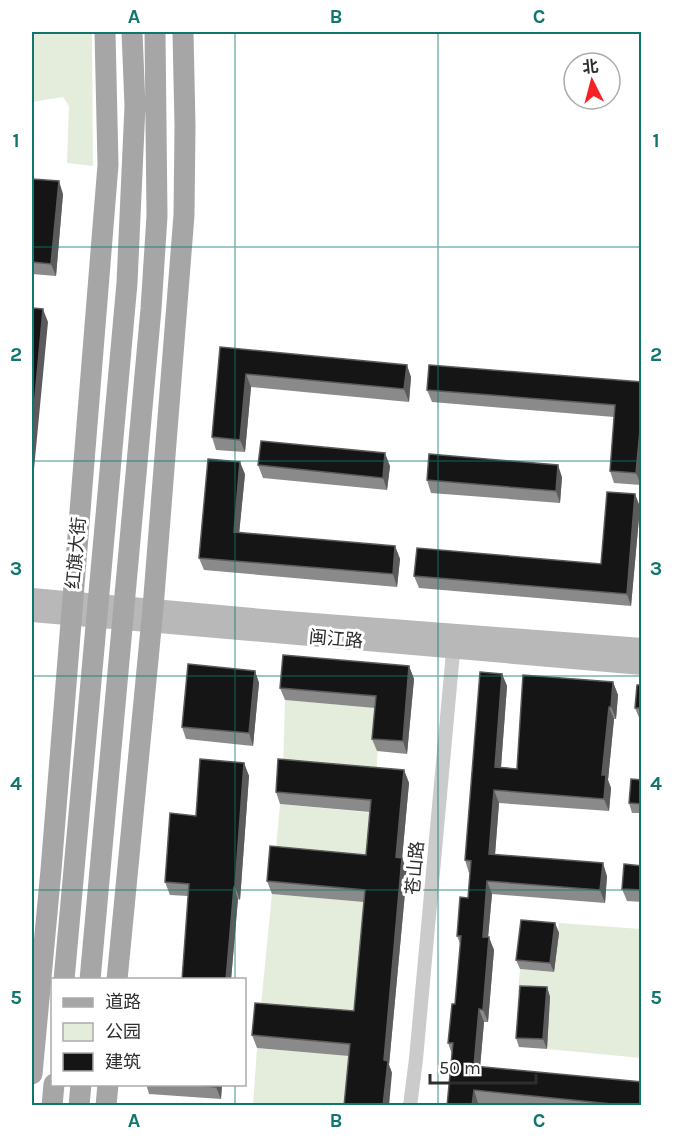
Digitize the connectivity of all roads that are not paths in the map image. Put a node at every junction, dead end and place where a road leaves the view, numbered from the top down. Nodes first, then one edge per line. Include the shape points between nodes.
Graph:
1 (105, 32) edge
2 (132, 32) edge
3 (155, 32) edge
4 (183, 32) edge
5 (32, 598) edge
6 (72, 609) junction
7 (98, 611) junction
8 (32, 612) edge
9 (123, 613) junction
10 (152, 615) junction
11 (454, 641) junction
12 (642, 648) edge
13 (642, 664) edge
14 (64, 978) edge
15 (90, 978) edge
16 (117, 978) edge
17 (32, 1074) edge
18 (54, 1086) edge
19 (81, 1086) edge
20 (108, 1086) edge
21 (52, 1106) edge
22 (79, 1106) edge
23 (106, 1106) edge
24 (410, 1106) edge

1 - 6 main road, 红旗大街 via 108,165
2 - 7 main road, 红旗大街 via 133,186
3 - 9 main road via 157,216
4 - 10 main road via 184,215
5 - 6 main road, 闽江路
6 - 7 main road, 闽江路
6 - 8 main road, 闽江路
6 - 17 main road, 红旗大街
7 - 9 main road, 闽江路
7 - 14 main road, 红旗大街
9 - 10 main road, 闽江路
9 - 15 main road
10 - 11 main road, 闽江路
10 - 16 main road
11 - 12 main road, 闽江路
11 - 13 main road, 闽江路
11 - 24 street, 苍山路
18 - 21 main road
19 - 22 main road
20 - 23 main road

